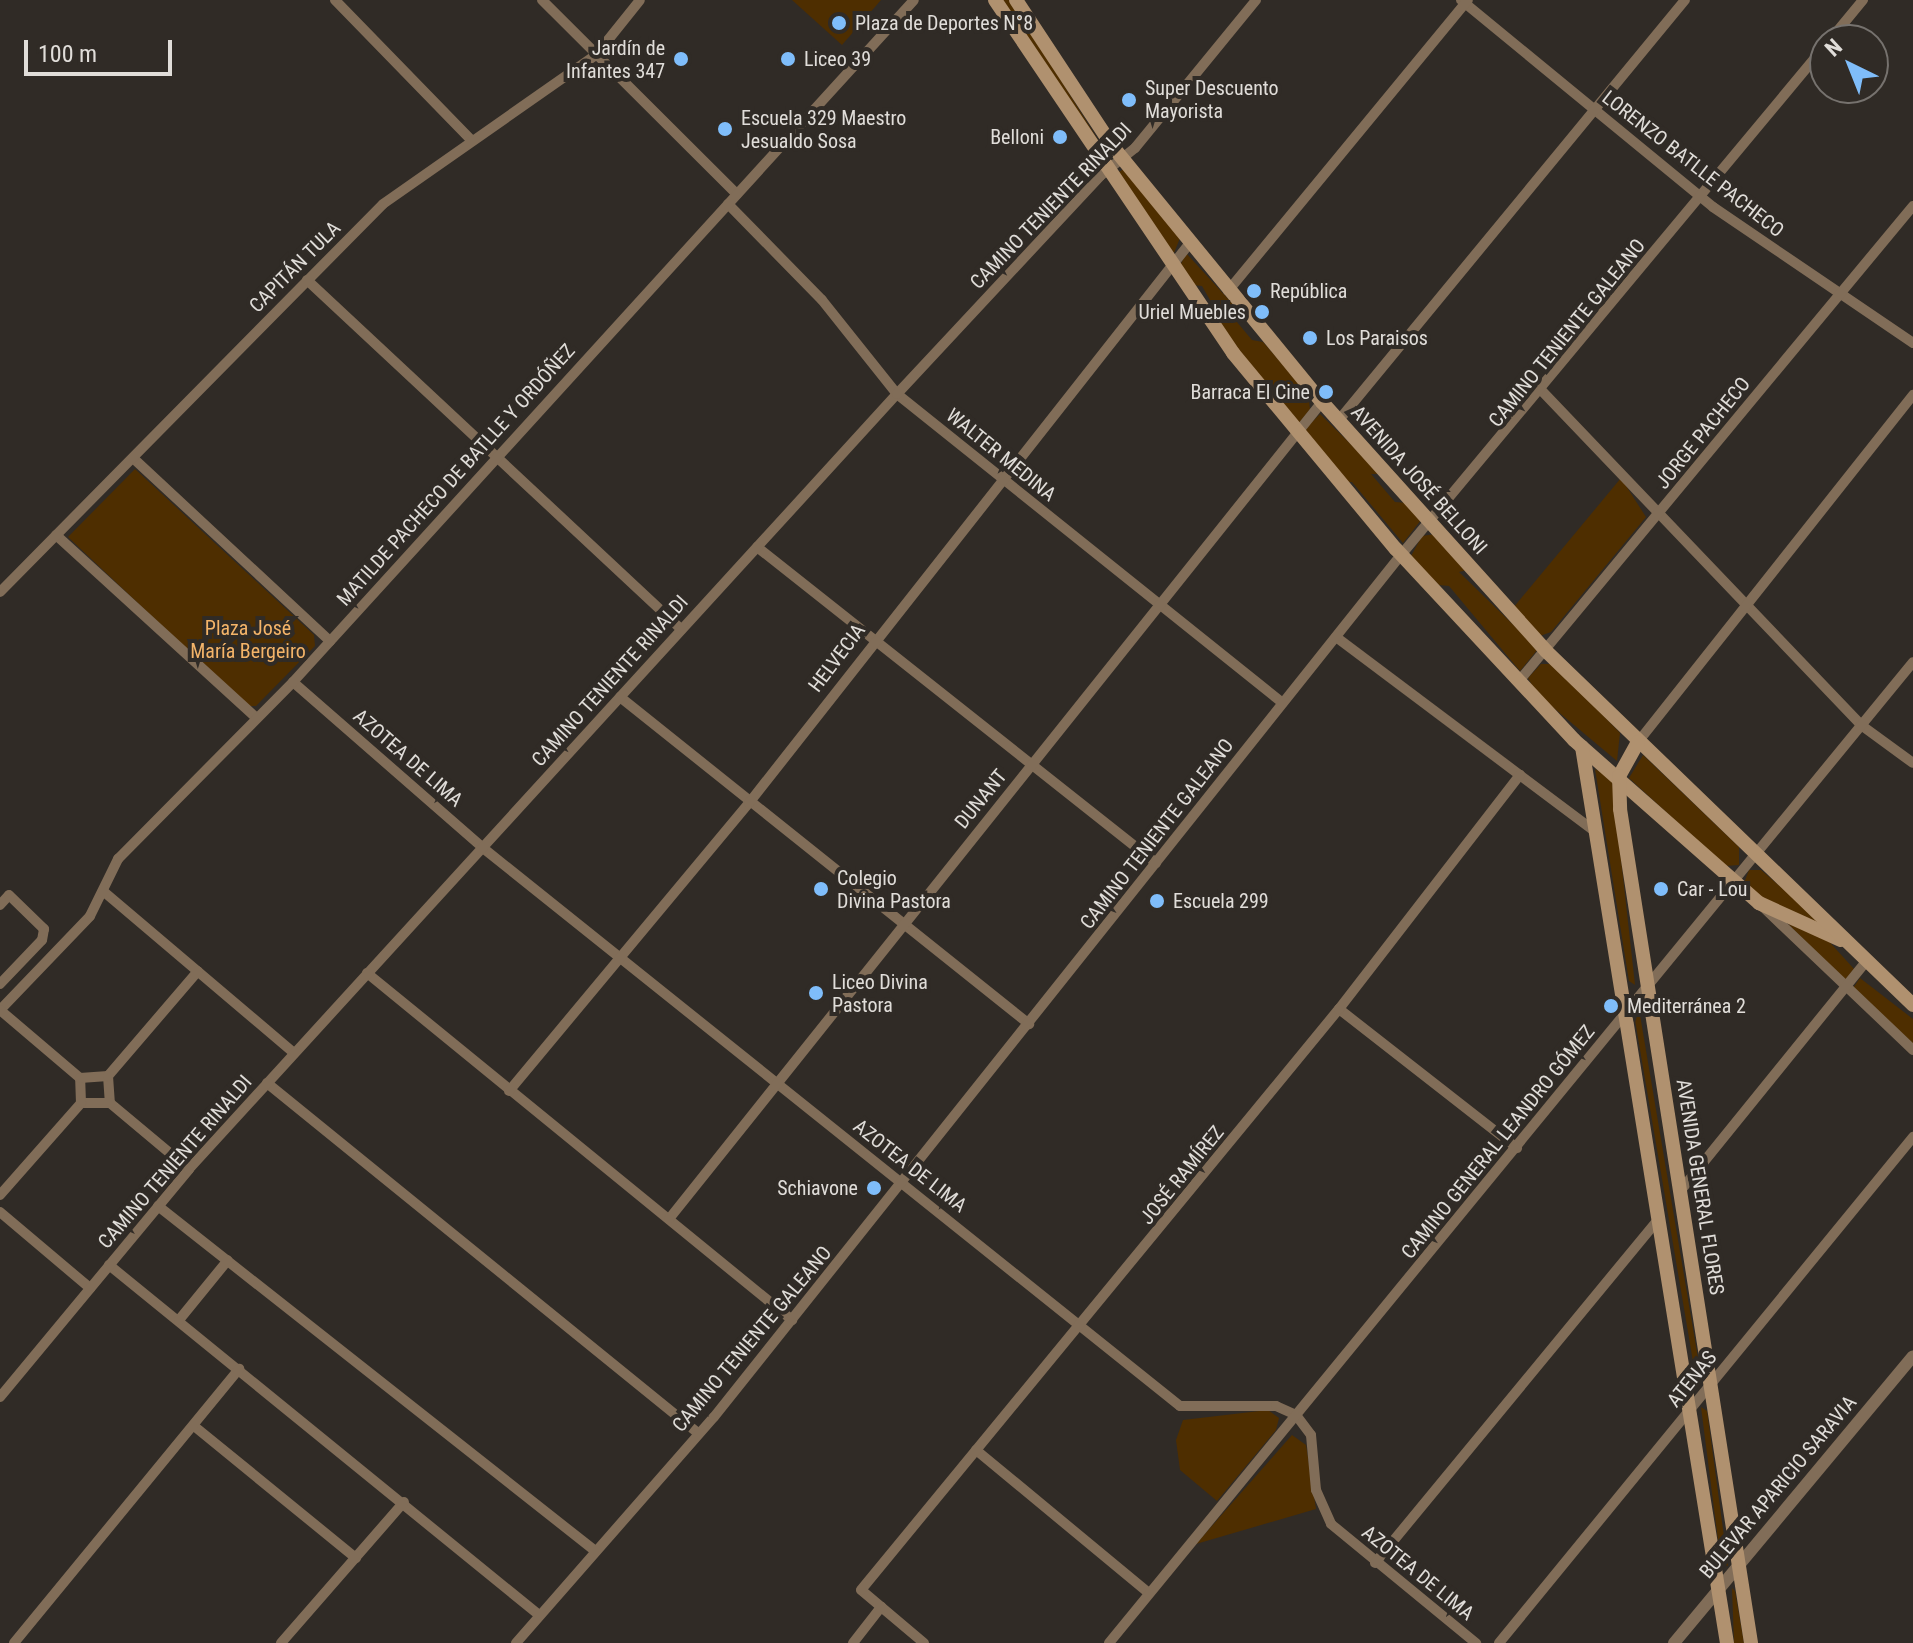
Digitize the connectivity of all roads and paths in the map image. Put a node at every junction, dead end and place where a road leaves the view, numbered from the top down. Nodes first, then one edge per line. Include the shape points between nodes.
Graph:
1 (335, 0) edge
2 (542, 0) edge
3 (640, 0) edge
4 (914, 0) edge
5 (995, 0) edge
6 (1016, 0) edge
7 (1256, 0) edge
8 (1685, 0) edge
9 (1863, 0) edge
10 (1465, 1) edge
11 (1843, 24) edge
12 (596, 55) junction
13 (1809, 66) edge
14 (1594, 111) junction
15 (471, 140) junction
16 (1122, 159) junction
17 (1106, 170) junction
18 (737, 194) junction
19 (1702, 198) junction
20 (728, 204) junction
21 (1913, 206) edge
22 (1189, 244) junction
23 (1171, 265) junction
24 (307, 280) junction
25 (1228, 291) junction
26 (1840, 297) junction
27 (1913, 343) edge
28 (1542, 391) junction
29 (897, 394) junction
30 (1913, 395) edge
31 (1322, 402) junction
32 (1339, 420) junction
33 (1296, 435) junction
34 (495, 456) junction
35 (133, 458) junction
36 (1000, 478) junction
37 (1661, 514) junction
38 (1432, 524) junction
39 (56, 535) junction
40 (757, 547) junction
41 (1401, 555) junction
42 (0, 592) edge
43 (1159, 606) junction
44 (1750, 607) junction
45 (681, 629) junction
46 (1336, 637) junction
47 (330, 641) junction
48 (872, 641) junction
49 (1546, 651) junction
50 (1913, 662) edge
51 (1519, 681) junction
52 (293, 682) junction
53 (620, 697) junction
54 (1283, 703) junction
55 (255, 717) junction
56 (1861, 725) junction
57 (1638, 742) junction
58 (1582, 747) junction
59 (1913, 763) edge
60 (1030, 767) junction
61 (1520, 775) junction
62 (1619, 776) junction
63 (749, 803) junction
64 (1598, 834) junction
65 (483, 848) junction
66 (1754, 850) junction
67 (1156, 863) junction
68 (1733, 877) junction
69 (103, 891) junction
70 (0, 905) edge
71 (1762, 905) junction
72 (903, 926) junction
73 (1844, 942) junction
74 (619, 957) junction
75 (1865, 963) junction
76 (198, 971) junction
77 (367, 973) junction
78 (0, 984) edge
79 (1647, 985) junction
80 (1845, 987) junction
81 (1913, 1005) edge
82 (1339, 1009) junction
83 (0, 1010) edge
84 (1625, 1013) junction
85 (1029, 1024) junction
86 (1913, 1050) edge
87 (294, 1053) junction
88 (108, 1076) junction
89 (80, 1078) junction
90 (267, 1083) junction
91 (776, 1083) junction
92 (509, 1091) junction
93 (81, 1103) junction
94 (110, 1103) junction
95 (1913, 1137) edge
96 (1517, 1148) junction
97 (189, 1169) junction
98 (903, 1183) junction
99 (1681, 1190) junction
100 (0, 1195) edge
101 (158, 1206) junction
102 (0, 1212) edge
103 (1660, 1216) junction
104 (669, 1219) junction
105 (228, 1260) junction
106 (109, 1265) junction
107 (90, 1288) junction
108 (179, 1320) junction
109 (792, 1320) junction
110 (1079, 1324) junction
111 (1911, 1363) edge
112 (239, 1369) junction
113 (1711, 1385) junction
114 (0, 1397) edge
115 (1690, 1411) junction
116 (1296, 1415) junction
117 (194, 1426) junction
118 (698, 1433) junction
119 (976, 1450) junction
120 (404, 1502) junction
121 (594, 1550) junction
122 (356, 1558) junction
123 (1375, 1563) junction
124 (1739, 1566) junction
125 (1720, 1588) junction
126 (1149, 1593) junction
127 (881, 1607) junction
128 (539, 1615) junction
129 (14, 1643) edge
130 (281, 1643) edge
131 (516, 1643) edge
132 (853, 1643) edge
133 (924, 1643) edge
134 (1109, 1643) edge
135 (1476, 1643) edge
136 (1499, 1643) edge
137 (1674, 1643) edge
138 (1727, 1643) edge
139 (1751, 1643) edge

1 - 15 street
2 - 12 street
3 - 12 street, CAPITÁN TULA
4 - 18 street, MATILDE PACHECO DE BATLLE Y ORDÓÑEZ
5 - 17 main road, AVENIDA JOSÉ BELLONI
6 - 16 main road, AVENIDA JOSÉ BELLONI
7 - 16 street, CAMINO TENIENTE RINALDI
8 - 14 street
9 - 11 street
10 - 14 street, LORENZO BATLLE PACHECO
10 - 25 street
12 - 15 street, CAPITÁN TULA
12 - 18 street
13 - 19 street, CAMINO TENIENTE GALEANO
14 - 19 street, LORENZO BATLLE PACHECO
14 - 32 street
15 - 24 street, CAPITÁN TULA via 402,187
16 - 17 street, CAMINO TENIENTE RINALDI
16 - 22 main road, AVENIDA JOSÉ BELLONI
17 - 23 main road, AVENIDA JOSÉ BELLONI
17 - 29 street, CAMINO TENIENTE RINALDI
18 - 20 street, MATILDE PACHECO DE BATLLE Y ORDÓÑEZ
19 - 26 street, LORENZO BATLLE PACHECO
19 - 28 street, CAMINO TENIENTE GALEANO
20 - 29 street, WALTER MEDINA via 822,300
20 - 34 street, MATILDE PACHECO DE BATLLE Y ORDÓÑEZ
21 - 26 street, JORGE PACHECO
22 - 23 street, HELVECIA
22 - 25 main road, AVENIDA JOSÉ BELLONI
23 - 33 main road, AVENIDA JOSÉ BELLONI
23 - 36 street, HELVECIA
24 - 34 street
24 - 35 street, CAPITÁN TULA
25 - 31 main road, AVENIDA JOSÉ BELLONI
26 - 27 street, LORENZO BATLLE PACHECO
26 - 37 street, JORGE PACHECO
28 - 37 street
28 - 38 street, CAMINO TENIENTE GALEANO
29 - 36 street, WALTER MEDINA
29 - 40 street, CAMINO TENIENTE RINALDI
30 - 44 street
31 - 32 main road, AVENIDA JOSÉ BELLONI
31 - 33 street, DUNANT
32 - 38 main road, AVENIDA JOSÉ BELLONI
33 - 41 main road, AVENIDA JOSÉ BELLONI
33 - 43 street, DUNANT
34 - 45 street
34 - 47 street, MATILDE PACHECO DE BATLLE Y ORDÓÑEZ
35 - 39 street, CAPITÁN TULA
35 - 47 street
36 - 43 street, WALTER MEDINA
36 - 48 street, HELVECIA
37 - 44 street
37 - 49 street, JORGE PACHECO
38 - 41 street, CAMINO TENIENTE GALEANO
38 - 49 main road, AVENIDA JOSÉ BELLONI
39 - 42 street, CAPITÁN TULA
39 - 55 street
40 - 45 street, CAMINO TENIENTE RINALDI
40 - 48 street
41 - 46 street, CAMINO TENIENTE GALEANO
41 - 51 main road, AVENIDA JOSÉ BELLONI
43 - 54 street, WALTER MEDINA
43 - 60 street, DUNANT
44 - 56 street
44 - 57 street
45 - 53 street, CAMINO TENIENTE RINALDI
46 - 54 street, CAMINO TENIENTE GALEANO
46 - 61 street
47 - 52 street, MATILDE PACHECO DE BATLLE Y ORDÓÑEZ
48 - 60 street
48 - 63 street, HELVECIA
49 - 51 street, JORGE PACHECO
49 - 57 main road, AVENIDA JOSÉ BELLONI
50 - 56 street, CAMINO GENERAL LEANDRO GÓMEZ
51 - 58 main road, AVENIDA JOSÉ BELLONI
52 - 55 street, MATILDE PACHECO DE BATLLE Y ORDÓÑEZ
52 - 65 street, AZOTEA DE LIMA
53 - 63 street
53 - 65 street, CAMINO TENIENTE RINALDI
54 - 67 street, CAMINO TENIENTE GALEANO
55 - 69 street, MATILDE PACHECO DE BATLLE Y ORDÓÑEZ via 118,859
56 - 59 street
56 - 66 street, CAMINO GENERAL LEANDRO GÓMEZ
57 - 62 main road
57 - 66 main road, AVENIDA JOSÉ BELLONI
58 - 62 main road, AVENIDA JOSÉ BELLONI
58 - 64 main road
60 - 67 street
60 - 72 street, DUNANT
61 - 64 street
61 - 82 street, JOSÉ RAMÍREZ
62 - 68 main road, AVENIDA JOSÉ BELLONI
62 - 79 main road, AVENIDA GENERAL FLORES
63 - 72 street
63 - 74 street, HELVECIA
64 - 84 main road
65 - 74 street, AZOTEA DE LIMA
65 - 77 street, CAMINO TENIENTE RINALDI
66 - 68 street, CAMINO GENERAL LEANDRO GÓMEZ
66 - 73 main road, AVENIDA JOSÉ BELLONI
67 - 85 street, CAMINO TENIENTE GALEANO
68 - 71 main road, AVENIDA JOSÉ BELLONI
68 - 79 street, CAMINO GENERAL LEANDRO GÓMEZ
69 - 76 street
69 - 83 street, MATILDE PACHECO DE BATLLE Y ORDÓÑEZ via 90,916
70 - 78 street via 9,895 44,929 42,940
71 - 73 main road, AVENIDA JOSÉ BELLONI
71 - 80 street, AVENIDA JOSÉ BELLONI
72 - 85 street
72 - 91 street, DUNANT
73 - 75 main road, AVENIDA JOSÉ BELLONI
74 - 91 street, AZOTEA DE LIMA
74 - 92 street, HELVECIA
75 - 80 street
75 - 81 main road, AVENIDA JOSÉ BELLONI
76 - 87 street
76 - 88 street
77 - 87 street, CAMINO TENIENTE RINALDI
77 - 92 street
79 - 84 street, CAMINO GENERAL LEANDRO GÓMEZ
79 - 99 main road, AVENIDA GENERAL FLORES
80 - 86 street, AVENIDA JOSÉ BELLONI
80 - 99 street
82 - 96 street
82 - 110 street, JOSÉ RAMÍREZ
83 - 89 street
84 - 96 street, CAMINO GENERAL LEANDRO GÓMEZ
84 - 103 main road
85 - 98 street, CAMINO TENIENTE GALEANO
87 - 90 street, CAMINO TENIENTE RINALDI
88 - 89 street
88 - 94 street
89 - 93 street
90 - 97 street, CAMINO TENIENTE RINALDI
90 - 118 street
91 - 98 street, AZOTEA DE LIMA
91 - 104 street, DUNANT
92 - 104 street
93 - 94 street
93 - 100 street
94 - 97 street
95 - 113 street, ATENAS
96 - 116 street, CAMINO GENERAL LEANDRO GÓMEZ
97 - 101 street, CAMINO TENIENTE RINALDI
98 - 109 street, CAMINO TENIENTE GALEANO
98 - 110 street, AZOTEA DE LIMA
99 - 113 main road, AVENIDA GENERAL FLORES
101 - 105 street
101 - 106 street, CAMINO TENIENTE RINALDI
102 - 107 street
103 - 115 main road
103 - 123 street
104 - 109 street
105 - 108 street
105 - 121 street
106 - 107 street, CAMINO TENIENTE RINALDI
106 - 108 street
107 - 114 street, CAMINO TENIENTE RINALDI
108 - 112 street
109 - 118 street, CAMINO TENIENTE GALEANO
110 - 116 street, AZOTEA DE LIMA via 1186,1409 1276,1406
110 - 119 street, JOSÉ RAMÍREZ
111 - 124 street, BULEVAR APARICIO SARAVIA
112 - 117 street
112 - 120 street
113 - 115 street, ATENAS
113 - 124 main road, AVENIDA GENERAL FLORES
115 - 125 main road
115 - 136 street, ATENAS
116 - 123 street, AZOTEA DE LIMA via 1311,1435 1325,1515
116 - 126 street, CAMINO GENERAL LEANDRO GÓMEZ
117 - 122 street
117 - 129 street
118 - 121 street, CAMINO TENIENTE GALEANO
119 - 126 street
119 - 127 street, JOSÉ RAMÍREZ via 861,1590
120 - 122 street
120 - 128 street
121 - 128 street, CAMINO TENIENTE GALEANO
122 - 130 street
123 - 135 street, AZOTEA DE LIMA
124 - 125 street, BULEVAR APARICIO SARAVIA
124 - 139 main road, AVENIDA GENERAL FLORES
125 - 137 street, BULEVAR APARICIO SARAVIA
125 - 138 main road
126 - 134 street, CAMINO GENERAL LEANDRO GÓMEZ
127 - 132 street
127 - 133 street
128 - 131 street, CAMINO TENIENTE GALEANO

